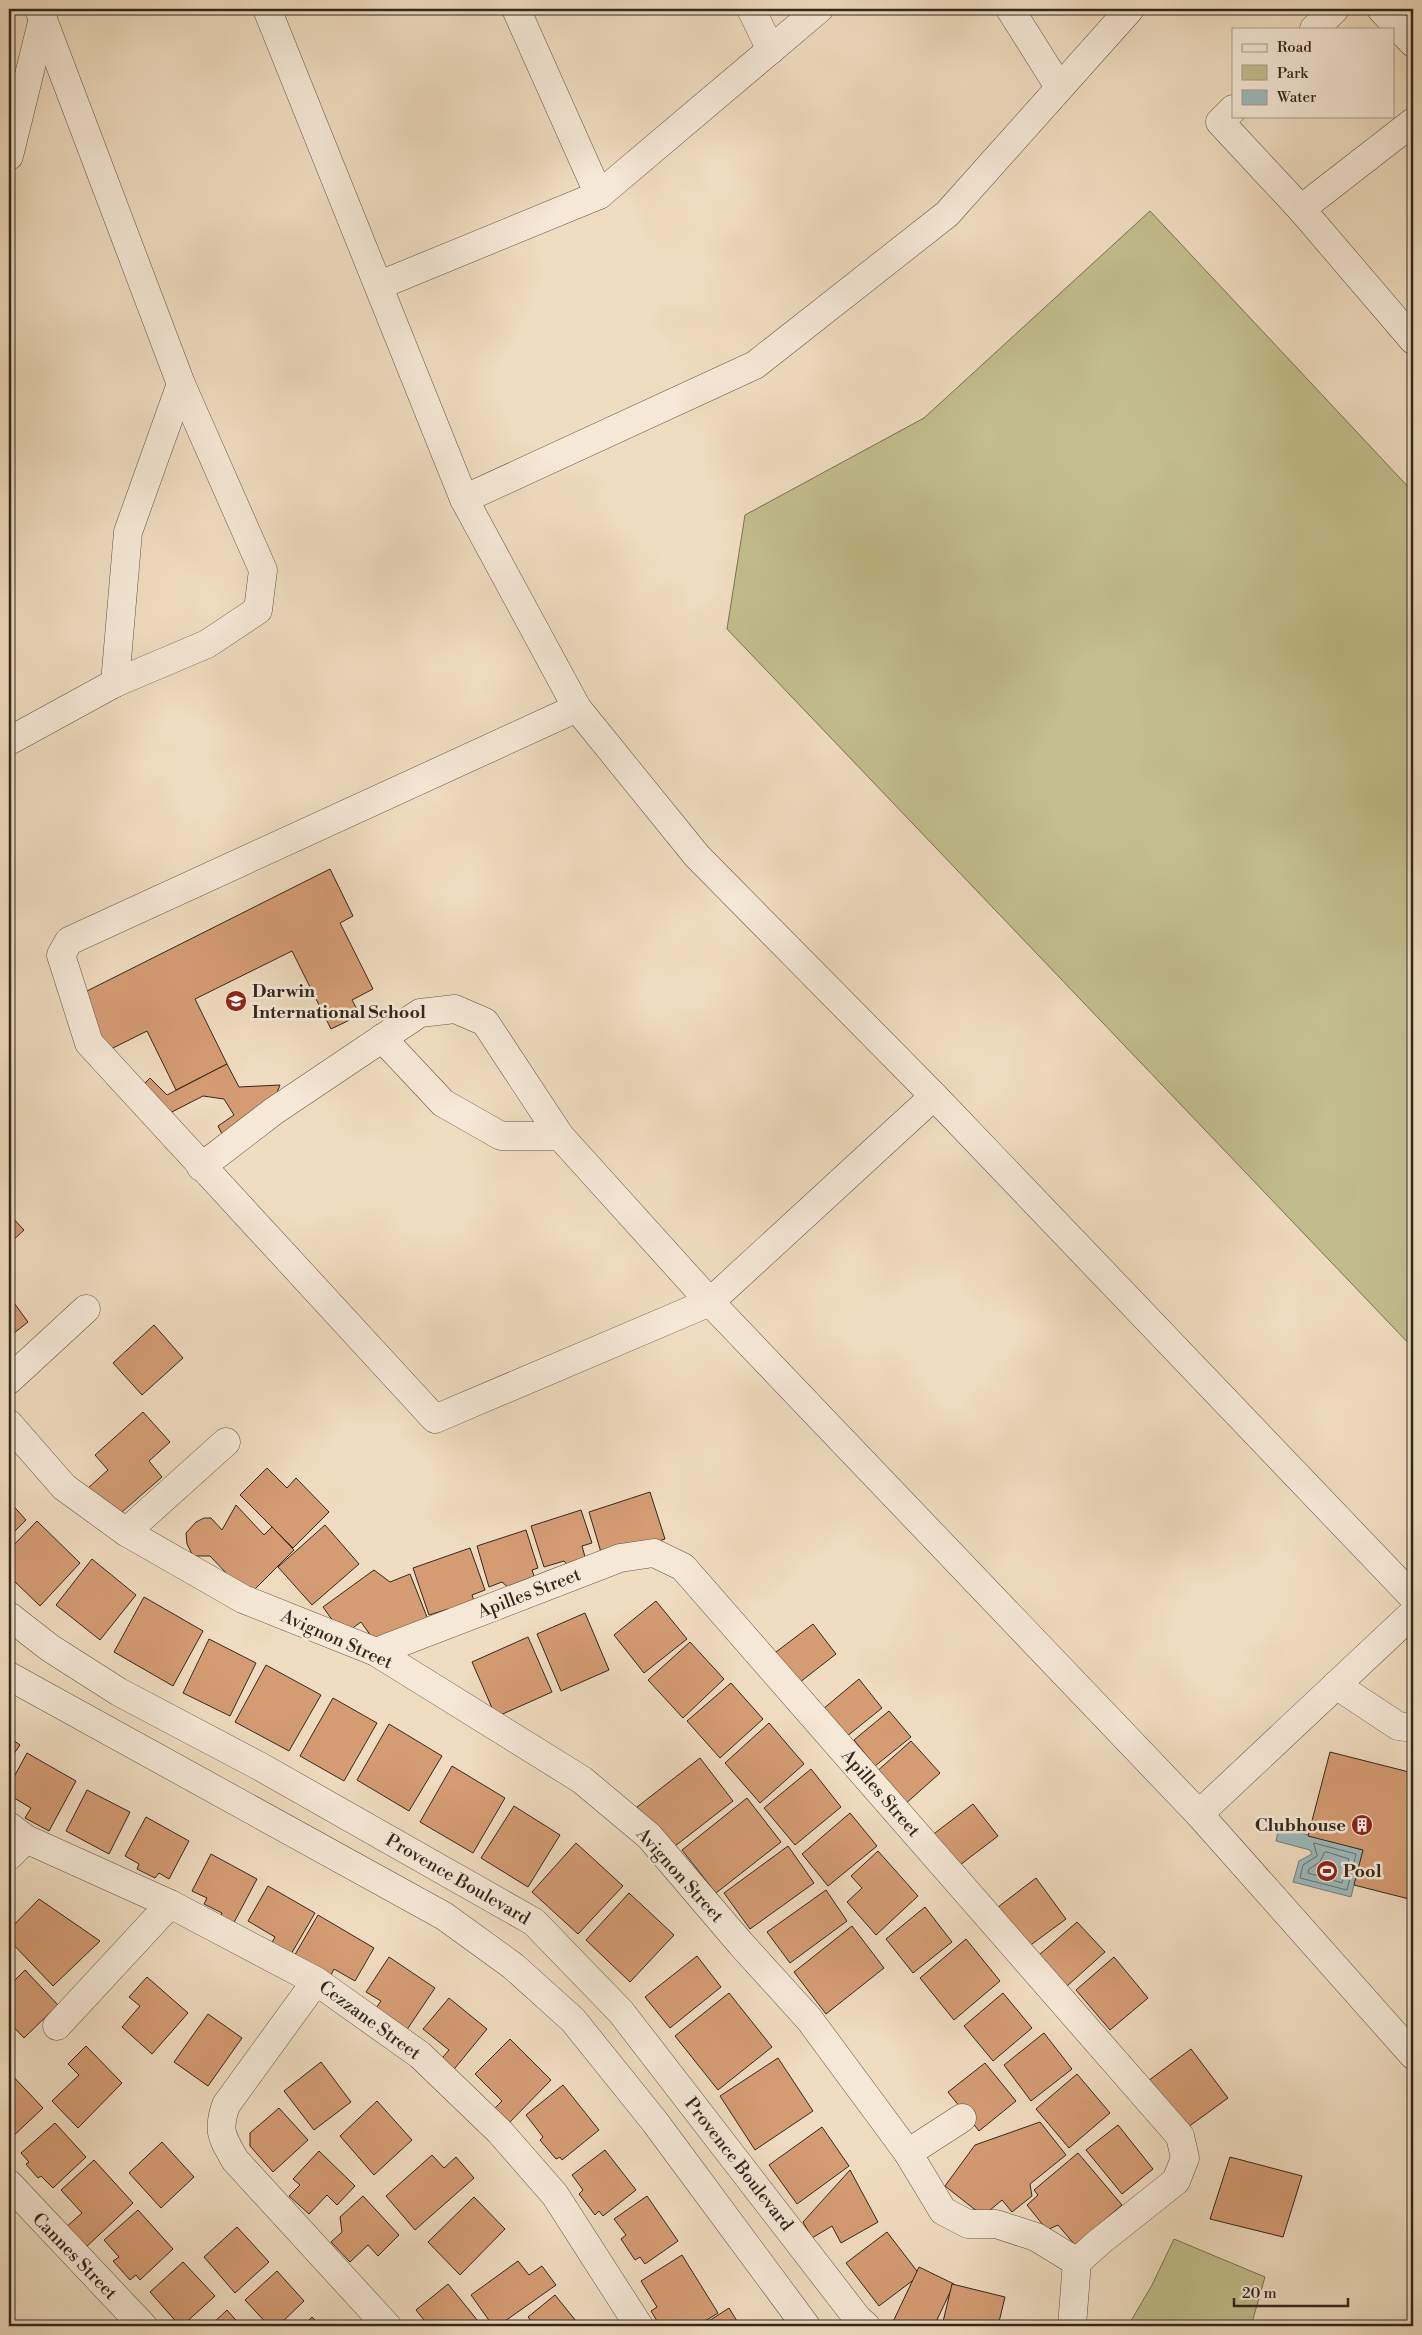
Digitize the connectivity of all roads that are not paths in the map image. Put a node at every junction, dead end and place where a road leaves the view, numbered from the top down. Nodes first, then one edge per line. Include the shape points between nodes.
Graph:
1 (267, 9) edge
2 (516, 9) edge
3 (751, 9) edge
4 (819, 9) edge
5 (1010, 9) edge
6 (1129, 9) edge
7 (1335, 9) edge
8 (1381, 9) edge
9 (41, 13) edge
10 (1315, 28) edge
11 (1413, 43) edge
12 (771, 50) junction
13 (1058, 87) junction
14 (1232, 110) edge
15 (1413, 122) edge
16 (9, 156) edge
17 (599, 195) junction
18 (1301, 209) junction
19 (380, 285) junction
20 (1408, 322) edge
21 (180, 384) junction
22 (464, 499) junction
23 (115, 683) junction
24 (577, 708) junction
25 (9, 741) edge
26 (382, 1038) junction
27 (934, 1096) junction
28 (560, 1136) junction
29 (201, 1167) junction
30 (710, 1302) junction
31 (86, 1309) dead end
32 (9, 1380) edge
33 (9, 1424) edge
34 (226, 1442) dead end
35 (126, 1532) junction
36 (1413, 1597) edge
37 (1413, 1613) edge
38 (9, 1616) edge
39 (376, 1652) junction
40 (9, 1676) edge
41 (1336, 1685) junction
42 (1413, 1728) edge
43 (1199, 1814) junction
44 (14, 1840) edge
45 (170, 1904) junction
46 (316, 1981) junction
47 (57, 2026) dead end
48 (1413, 2055) edge
49 (962, 2118) dead end
50 (908, 2153) junction
51 (9, 2184) edge
52 (20, 2208) edge
53 (1077, 2262) junction
54 (143, 2326) edge
55 (387, 2326) edge
56 (640, 2326) edge
57 (806, 2326) edge
58 (866, 2326) edge
59 (1072, 2326) edge

1 - 19 street
2 - 17 street
3 - 12 street
4 - 12 street
5 - 13 street
6 - 13 street
7 - 10 street
8 - 11 street
9 - 16 street
9 - 21 street
12 - 17 street
13 - 22 street via 946,214 755,364
14 - 18 street via 1220,122
15 - 18 street
17 - 19 street
18 - 20 street
19 - 22 street
21 - 23 street via 128,532
21 - 23 street via 263,570 258,610 207,644
22 - 24 street
23 - 25 street
24 - 27 street via 697,856
24 - 29 street via 69,940 61,955 89,1043
26 - 28 street via 443,1103 501,1136
26 - 28 street via 420,1013 455,1008 485,1022
26 - 29 street via 274,1111
27 - 30 street
27 - 36 street
28 - 30 street
29 - 30 street via 435,1419
30 - 43 street
31 - 32 street
33 - 35 street, Avignon Street via 64,1487
34 - 35 street
35 - 39 street, Avignon Street via 243,1598
37 - 41 street
38 - 58 street, Provence Boulevard via 50,1648 119,1692 336,1809 534,1922 621,2012
39 - 50 street, Avignon Street via 582,1780 649,1836 740,1944 809,2019
39 - 53 street, Apilles Street via 620,1558 654,1553 683,1566 1180,2136 1184,2158 1176,2181
40 - 57 street via 444,1916 514,1966 579,2027 655,2122
41 - 42 street via 1398,1726
41 - 43 street
43 - 48 street
44 - 45 street, Cezzane Street
45 - 46 street, Cezzane Street
45 - 47 street
46 - 55 street via 226,2105 220,2124 235,2160
46 - 56 street, Cezzane Street via 420,2055 500,2132 555,2195
49 - 50 street
50 - 53 street, Avignon Street via 943,2211 968,2224 996,2224 1036,2237
51 - 52 street, Cannes Street
52 - 54 street, Cannes Street
53 - 59 street

